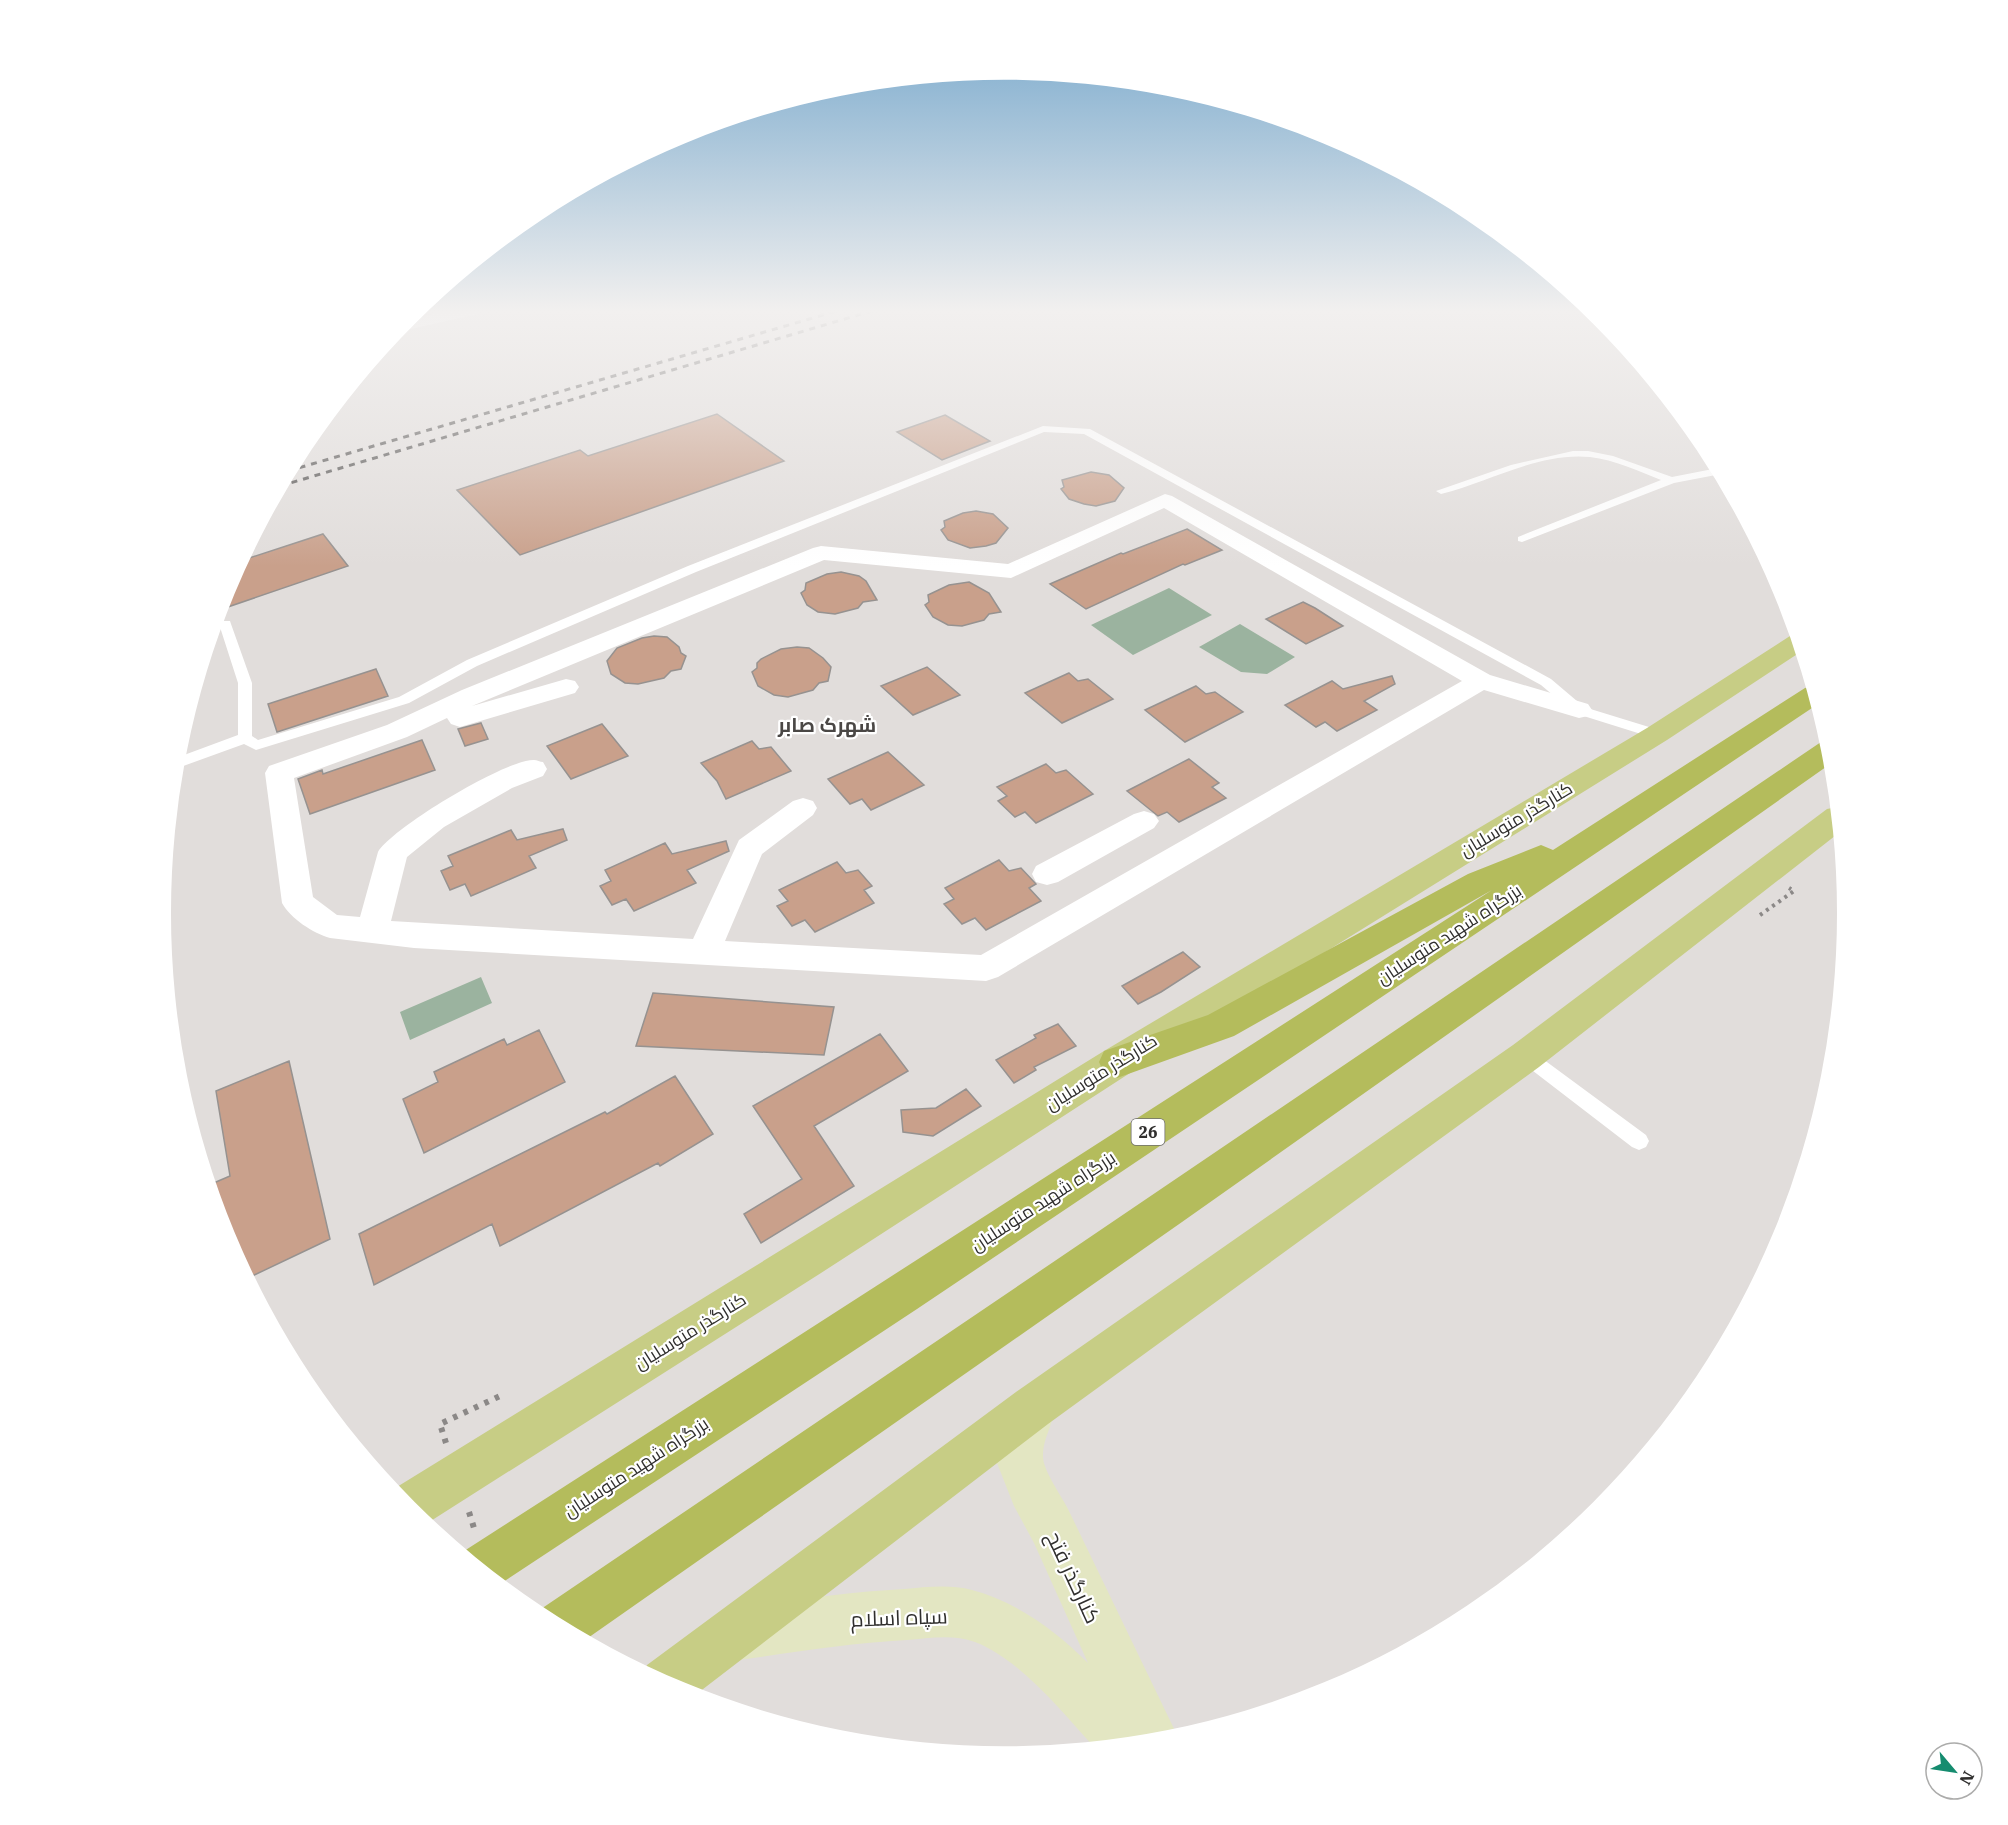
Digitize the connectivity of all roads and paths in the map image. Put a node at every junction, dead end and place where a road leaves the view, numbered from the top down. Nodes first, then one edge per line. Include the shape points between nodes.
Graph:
1 (1711, 473) edge
2 (1671, 480) junction
3 (1441, 491) dead end
4 (1522, 539) dead end
5 (225, 624) dead end
6 (1793, 644) edge
7 (1481, 681) junction
8 (566, 687) dead end
9 (1809, 698) edge
10 (1579, 710) junction
11 (397, 731) junction
12 (1657, 734) junction
13 (245, 738) junction
14 (1822, 756) edge
15 (185, 760) edge
16 (533, 770) dead end
17 (804, 808) dead end
18 (1144, 821) dead end
19 (1832, 822) edge
20 (1617, 824) junction
21 (1082, 843) junction
22 (1047, 874) dead end
23 (1132, 883) junction
24 (1794, 891) dead end
25 (1760, 915) dead end
26 (372, 931) junction
27 (704, 953) junction
28 (1526, 1056) junction
29 (1117, 1062) junction
30 (1639, 1141) dead end
31 (1032, 1408) junction
32 (416, 1503) edge
33 (486, 1564) edge
34 (567, 1621) edge
35 (731, 1635) junction
36 (675, 1677) edge
37 (1148, 1732) edge
38 (1121, 1737) edge

1 - 2 lane
2 - 3 lane via 1604,457 1571,454
2 - 4 lane
5 - 13 lane via 244,683
6 - 12 main road, کنارگذر متوسلیان
7 - 10 street
7 - 11 street via 1165,500 1011,572 821,553 471,696
7 - 23 street
8 - 11 street via 475,715
9 - 20 highway, بزرگراه شهید متوسلیان / 26
10 - 12 lane
10 - 13 lane via 1546,682 1086,431 1043,429 692,569 472,663 404,700 256,745
11 - 26 street via 279,772 298,903 330,926
12 - 29 main road, کنارگذر متوسلیان
13 - 15 lane
14 - 34 highway
16 - 26 street via 502,781 444,814 393,852
17 - 27 street via 750,848
18 - 21 street
19 - 28 main road
20 - 29 highway via 1479,882 1221,1026
20 - 33 highway, بزرگراه شهید متوسلیان / 26
21 - 22 street
21 - 23 street
23 - 27 street via 986,969
24 - 25 path
26 - 27 street
28 - 30 lane
28 - 31 main road
29 - 32 main road, کنارگذر متوسلیان
31 - 35 main road
31 - 37 main road, کنارگذر فتح via 1019,1458
35 - 36 main road
35 - 38 main road, سپاه اسلام via 865,1616 938,1612 978,1618 1011,1634 1055,1668

